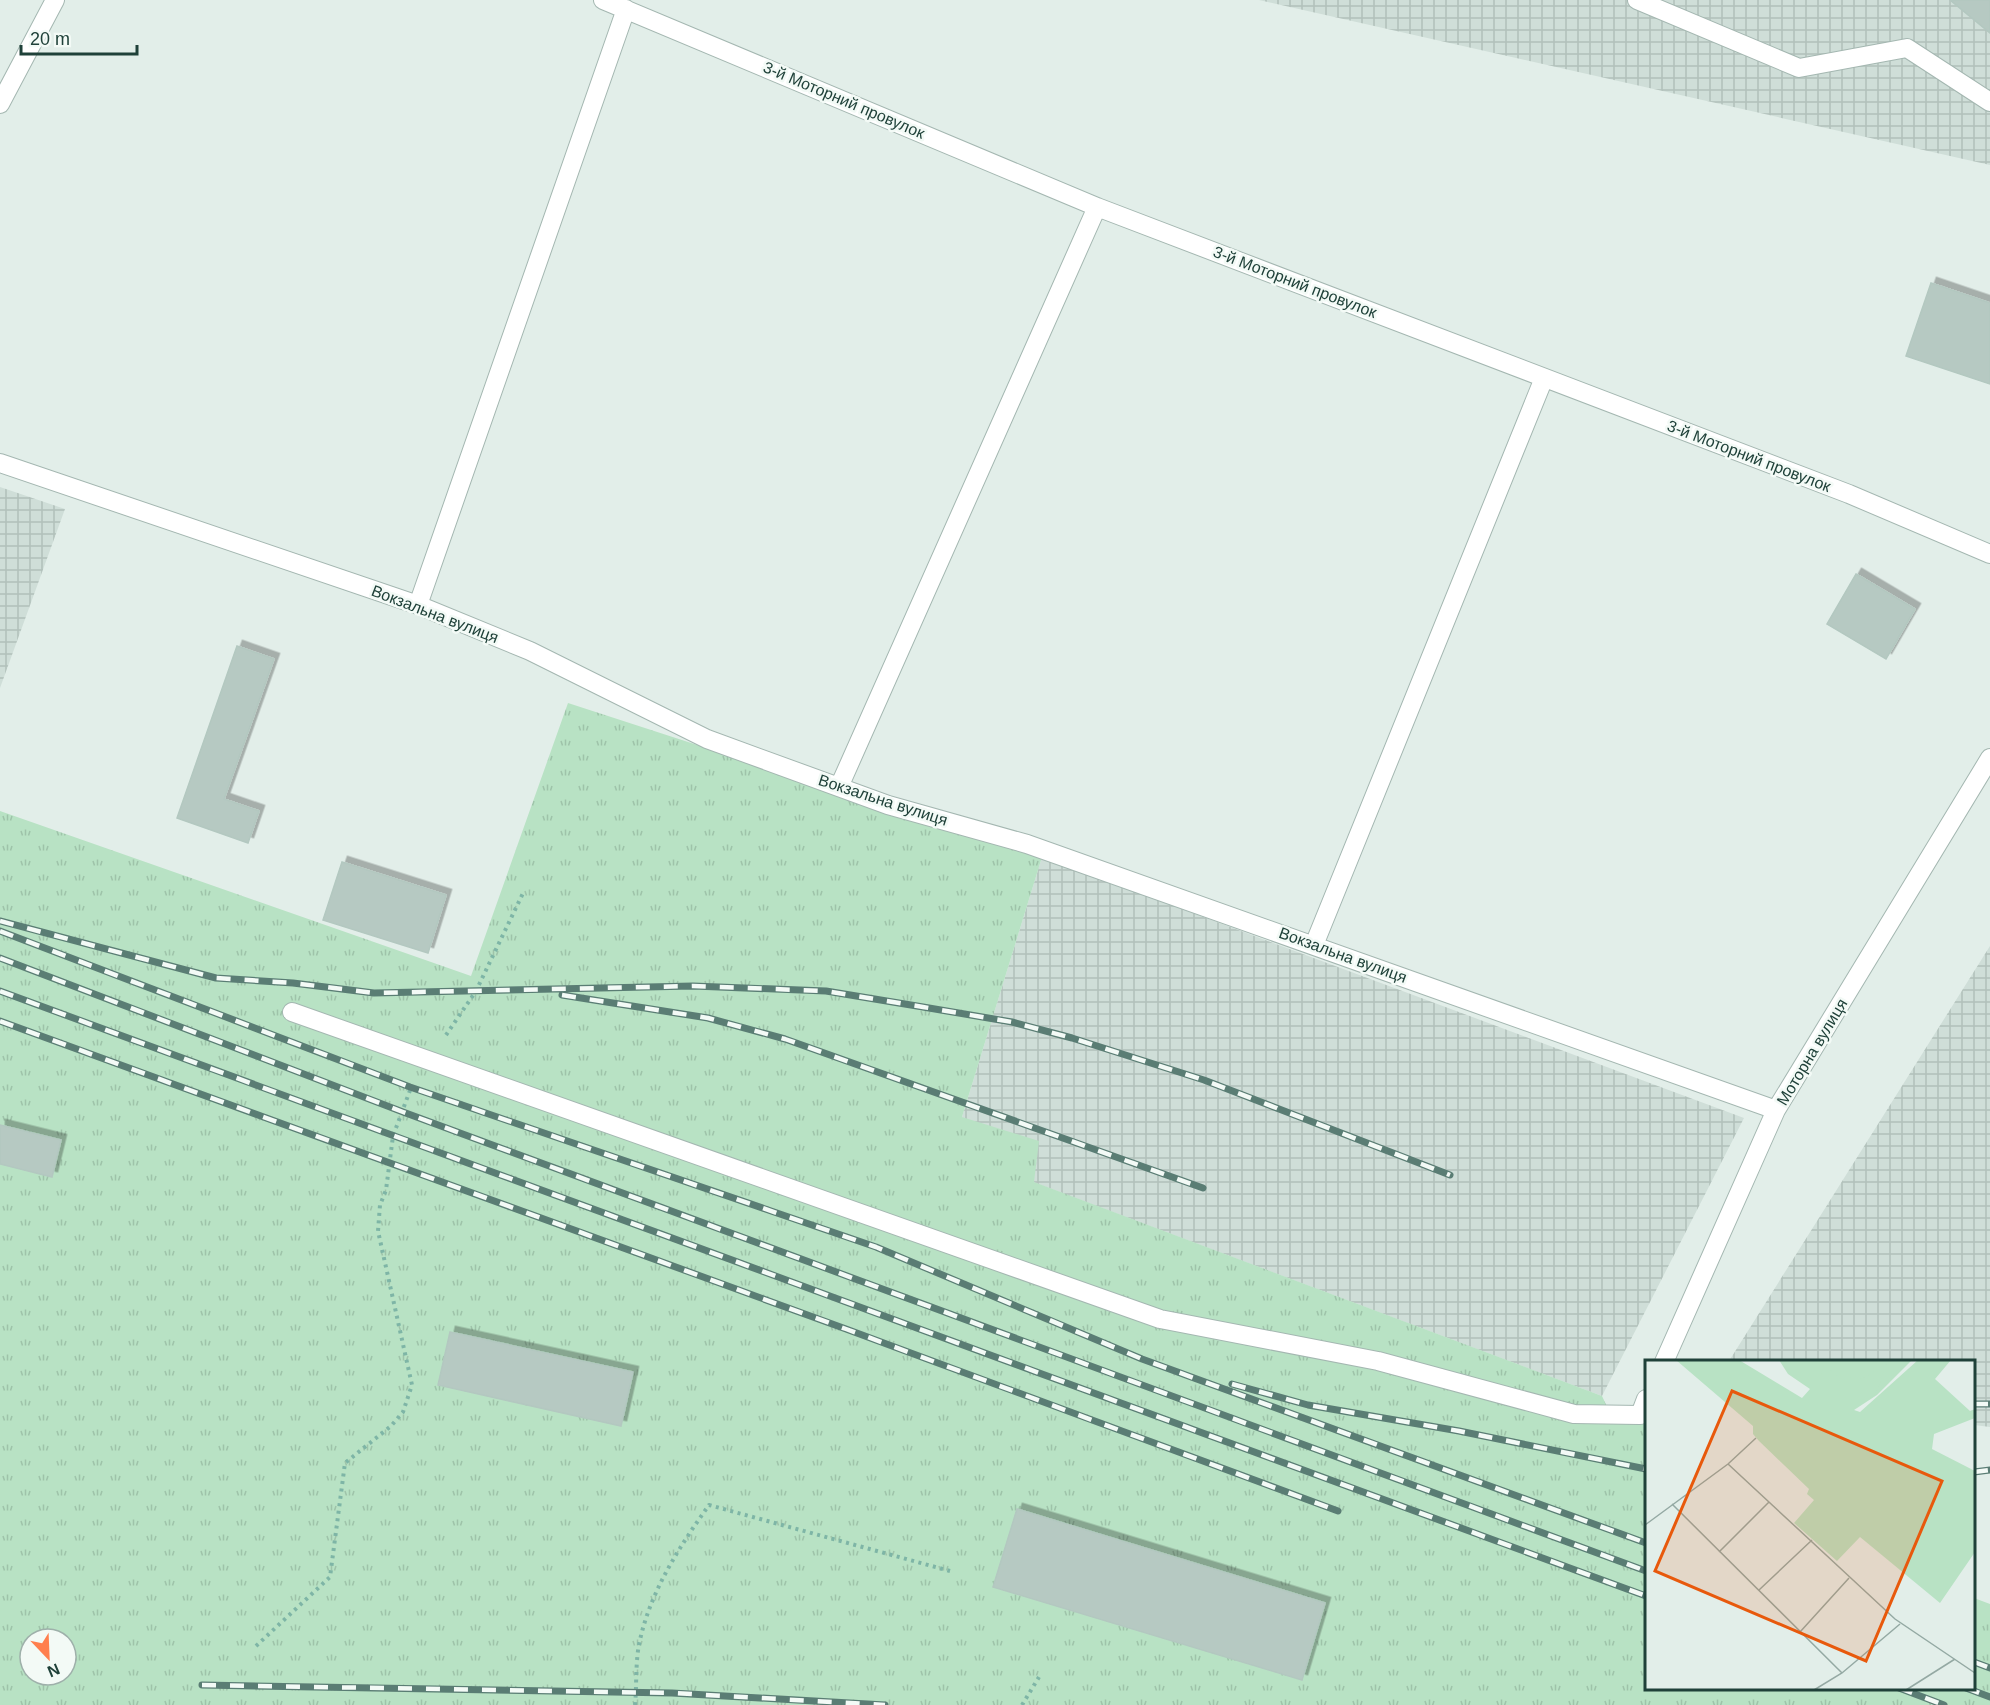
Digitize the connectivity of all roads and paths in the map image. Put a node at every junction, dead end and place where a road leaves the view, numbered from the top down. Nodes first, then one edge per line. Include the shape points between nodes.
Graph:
1 (56, 0) edge
2 (603, 0) edge
3 (1637, 0) edge
4 (626, 9) junction
5 (1990, 102) edge
6 (0, 104) edge
7 (1097, 207) junction
8 (1544, 378) junction
9 (0, 464) edge
10 (1990, 554) edge
11 (418, 605) junction
12 (1990, 758) edge
13 (839, 787) junction
14 (524, 891) dead end
15 (1314, 945) junction
16 (292, 1012) dead end
17 (434, 1061) junction
18 (1776, 1110) junction
19 (1665, 1360) edge
20 (1643, 1407) edge
21 (950, 1571) dead end
22 (255, 1646) dead end
23 (1039, 1677) dead end
24 (635, 1705) edge
25 (1022, 1705) edge

1 - 6 street
2 - 4 street, 3-й Моторний провулок
3 - 5 street via 1799,68 1907,48
4 - 7 street, 3-й Моторний провулок
4 - 11 street
7 - 8 street, 3-й Моторний провулок
7 - 13 street
8 - 10 street, 3-й Моторний провулок via 1849,494
8 - 15 street
9 - 11 street, Вокзальна вулиця
11 - 13 street, Вокзальна вулиця via 531,651 707,739
12 - 18 street, Моторна вулиця
13 - 15 street, Вокзальна вулиця via 888,805 1027,843
14 - 17 path via 476,990 444,1037
15 - 18 street, Вокзальна вулиця
16 - 17 street
17 - 20 street via 1160,1319 1378,1361 1574,1414
17 - 22 path via 410,1087 393,1136 378,1231 412,1385 403,1412 391,1426 345,1463 330,1577
18 - 19 street, Моторна вулиця
21 - 24 path via 709,1505 676,1552 650,1607 639,1642
23 - 25 path

